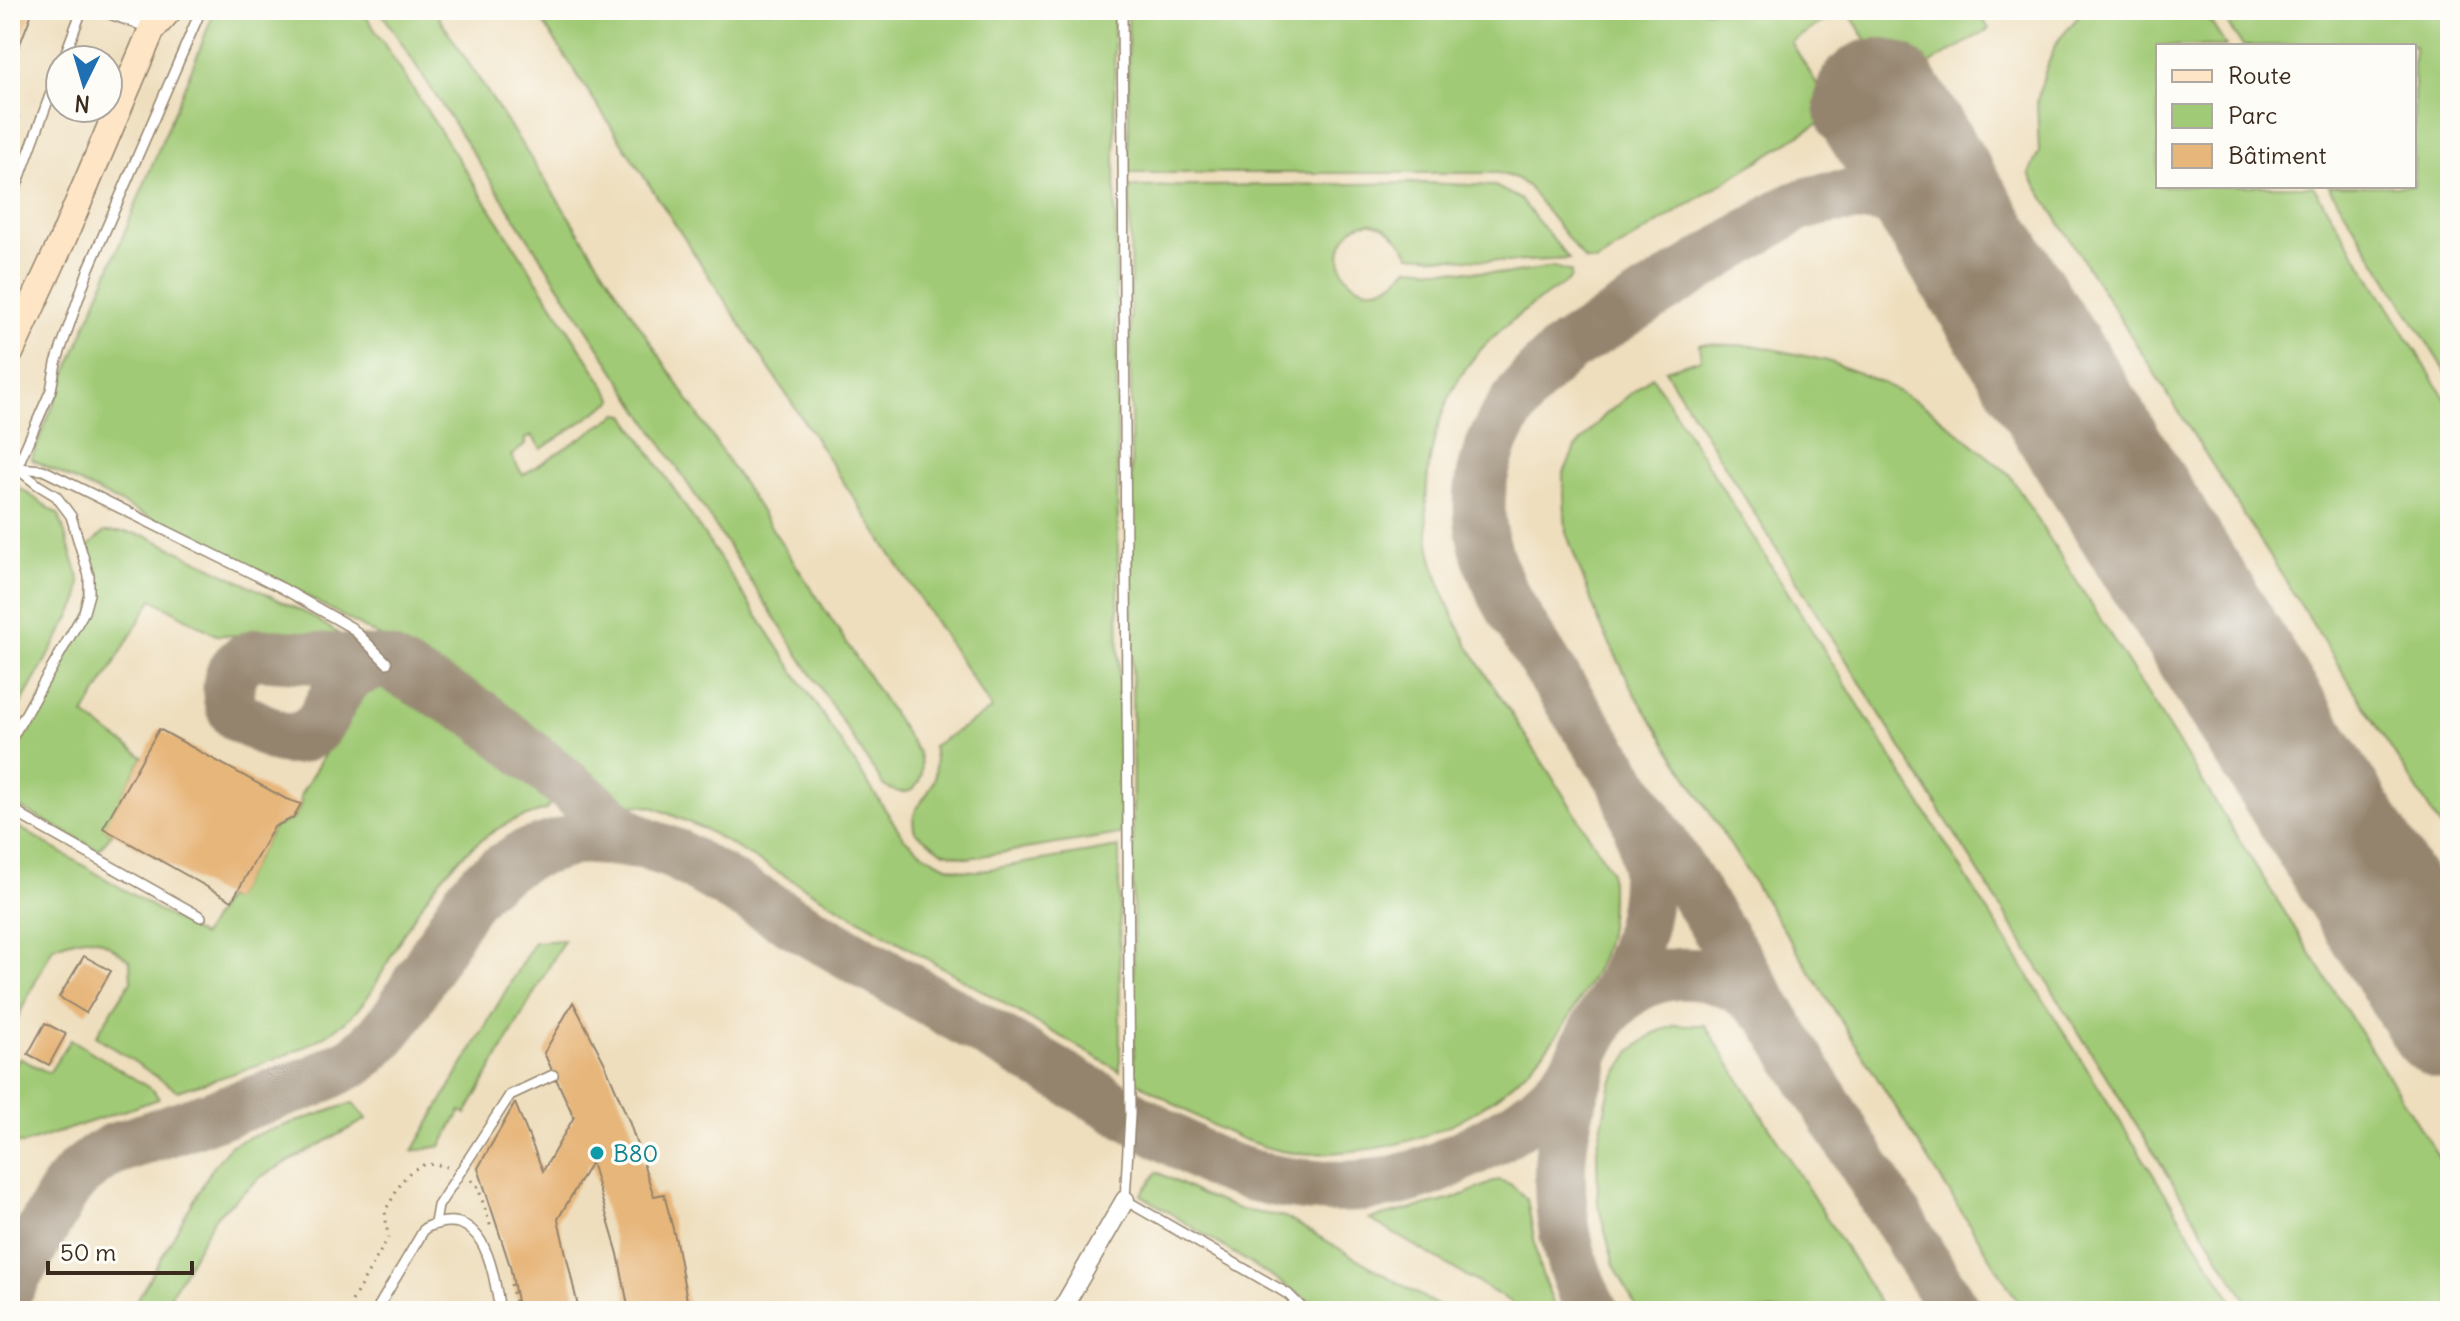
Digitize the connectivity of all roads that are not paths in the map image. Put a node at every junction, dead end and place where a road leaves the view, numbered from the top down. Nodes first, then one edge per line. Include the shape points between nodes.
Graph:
1 (82, 10) edge
2 (99, 10) edge
3 (201, 10) edge
4 (1122, 10) edge
5 (158, 16) edge
6 (69, 44) edge
7 (44, 112) edge
8 (10, 204) edge
9 (10, 353) edge
10 (14, 465) edge
11 (10, 483) edge
12 (387, 663) dead end
13 (10, 741) edge
14 (10, 804) edge
15 (201, 917) dead end
16 (553, 1075) dead end
17 (1125, 1200) junction
18 (435, 1223) junction
19 (376, 1311) edge
20 (500, 1311) edge
21 (1061, 1311) edge
22 (1305, 1311) edge

1 - 6 lane
2 - 5 lane
3 - 10 lane via 89,268 51,390
4 - 17 lane via 1130,1100
5 - 9 street
7 - 8 lane
10 - 11 lane
10 - 12 lane via 43,470 282,588 352,628
10 - 13 lane via 56,496 71,516 89,576 89,594 84,612
14 - 15 lane via 25,818
16 - 18 lane via 510,1095 438,1206
17 - 21 street
17 - 22 lane via 1288,1294
18 - 19 lane via 425,1228
18 - 20 lane via 464,1225 482,1240

